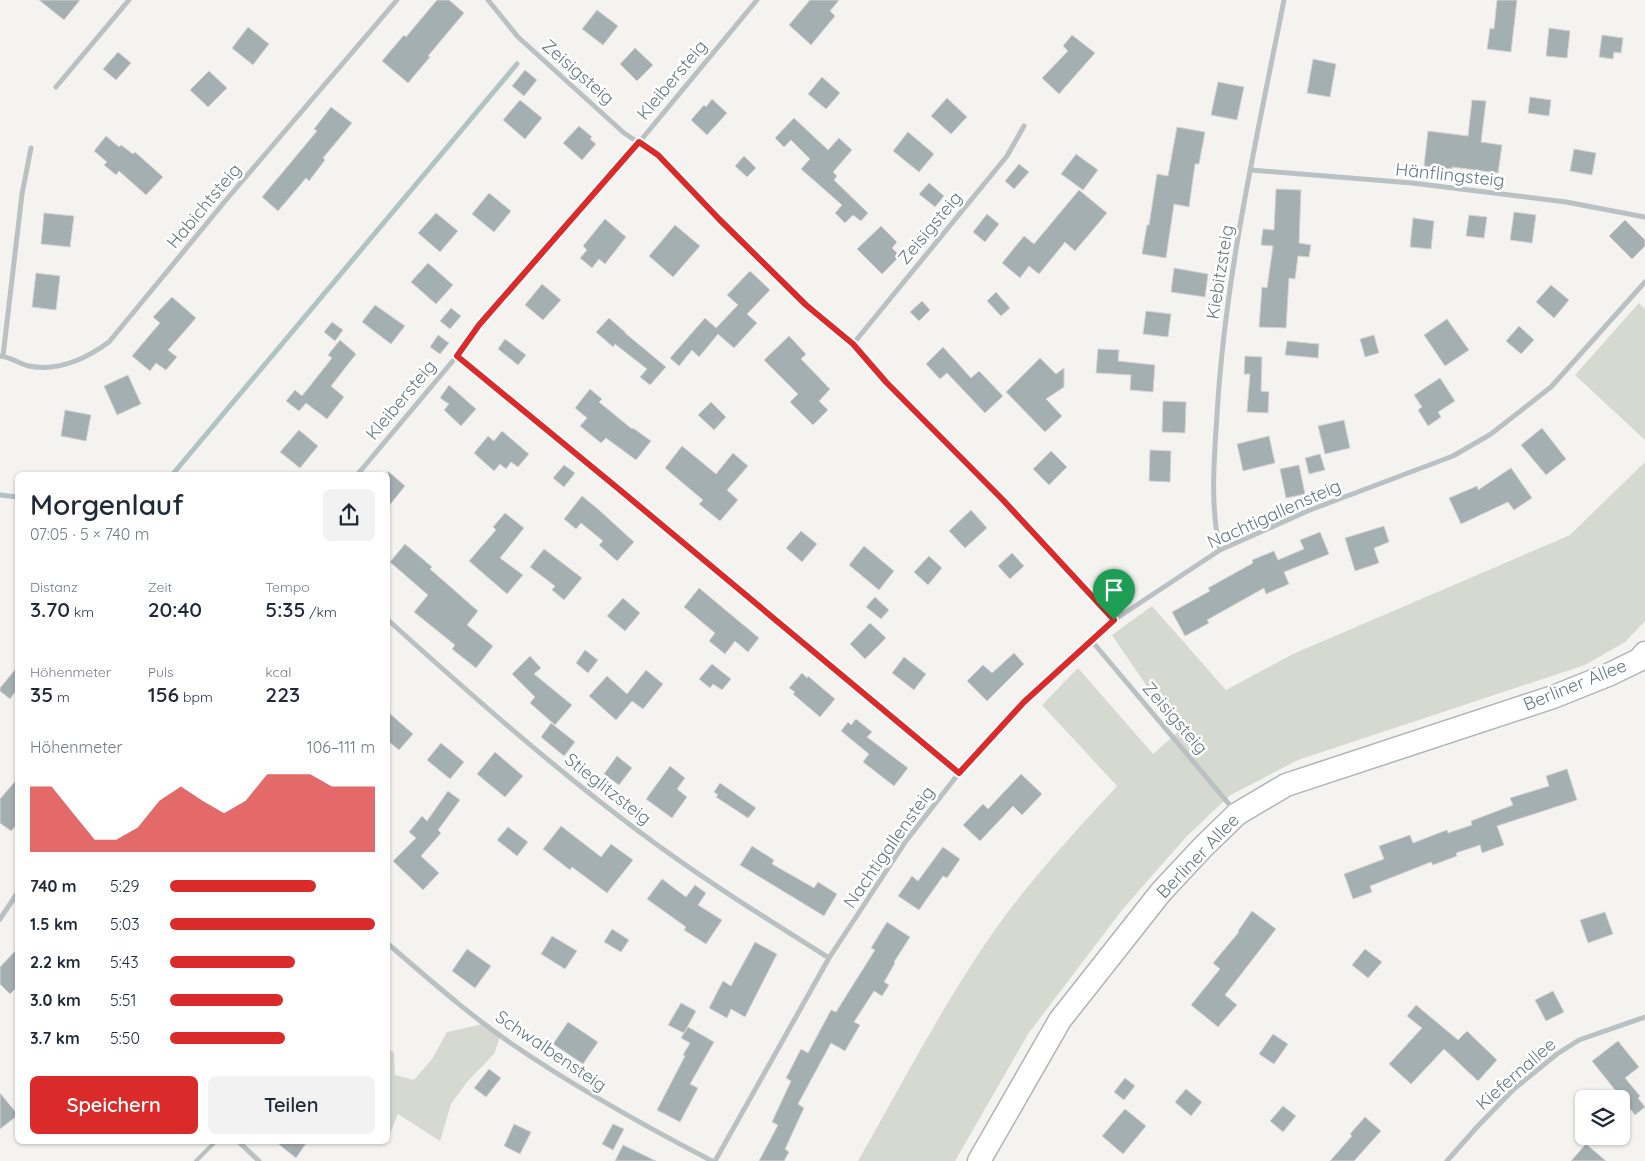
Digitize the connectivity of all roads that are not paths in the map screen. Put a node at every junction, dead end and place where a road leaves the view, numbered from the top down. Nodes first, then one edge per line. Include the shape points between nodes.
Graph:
1 (129, 0) edge
2 (397, 0) edge
3 (488, 0) edge
4 (757, 0) edge
5 (1284, 0) edge
6 (56, 87) dead end
7 (1024, 126) dead end
8 (639, 142) junction
9 (31, 148) dead end
10 (1250, 170) junction
11 (1645, 217) edge
12 (1645, 282) edge
13 (853, 344) junction
14 (2, 356) edge
15 (457, 356) junction
16 (360, 472) edge
17 (1220, 550) junction
18 (1114, 620) junction
19 (390, 622) edge
20 (1091, 640) junction
21 (1642, 659) edge
22 (959, 773) junction
23 (1237, 814) junction
24 (15, 901) edge
25 (0, 919) edge
26 (390, 946) edge
27 (829, 958) junction
28 (1645, 1017) edge
29 (213, 1144) edge
30 (241, 1144) edge
31 (196, 1161) edge
32 (260, 1161) edge
33 (713, 1161) edge
34 (979, 1161) edge
35 (1447, 1161) edge

1 - 6 street
2 - 14 street, Habichtsteig via 109,342 88,356 56,366 29,366
3 - 8 street, Zeisigsteig via 518,37 624,133
4 - 8 street, Kleibersteig
5 - 10 street, Kiebitzsteig
7 - 13 street, Zeisigsteig via 1008,156
8 - 13 street, Zeisigsteig via 658,155 806,305
8 - 15 street, Kleibersteig via 479,325
9 - 14 street via 22,194
10 - 11 street, Hänflingsteig via 1412,183 1566,202
10 - 17 street, Kiebitzsteig via 1220,366 1213,466 1215,526
12 - 17 street, Nachtigallensteig via 1551,387 1491,434 1446,459 1310,510
13 - 18 street, Zeisigsteig
15 - 16 street, Kleibersteig
15 - 22 street
17 - 18 street, Nachtigallensteig
18 - 20 street, Nachtigallensteig
19 - 27 street, Stieglitzsteig via 509,727 629,824 718,887
20 - 22 street, Nachtigallensteig via 1024,702
20 - 23 street, Zeisigsteig
21 - 23 main road, Berliner Allee via 1553,697 1286,784
22 - 27 street, Nachtigallensteig via 906,841
23 - 34 main road, Berliner Allee via 1161,892 1060,1020
24 - 25 street
26 - 33 street, Schwalbensteig via 510,1043 589,1095
27 - 33 street, Nachtigallensteig
28 - 35 street, Kiefernallee via 1578,1040 1557,1054 1514,1089
29 - 31 lane
30 - 32 street

